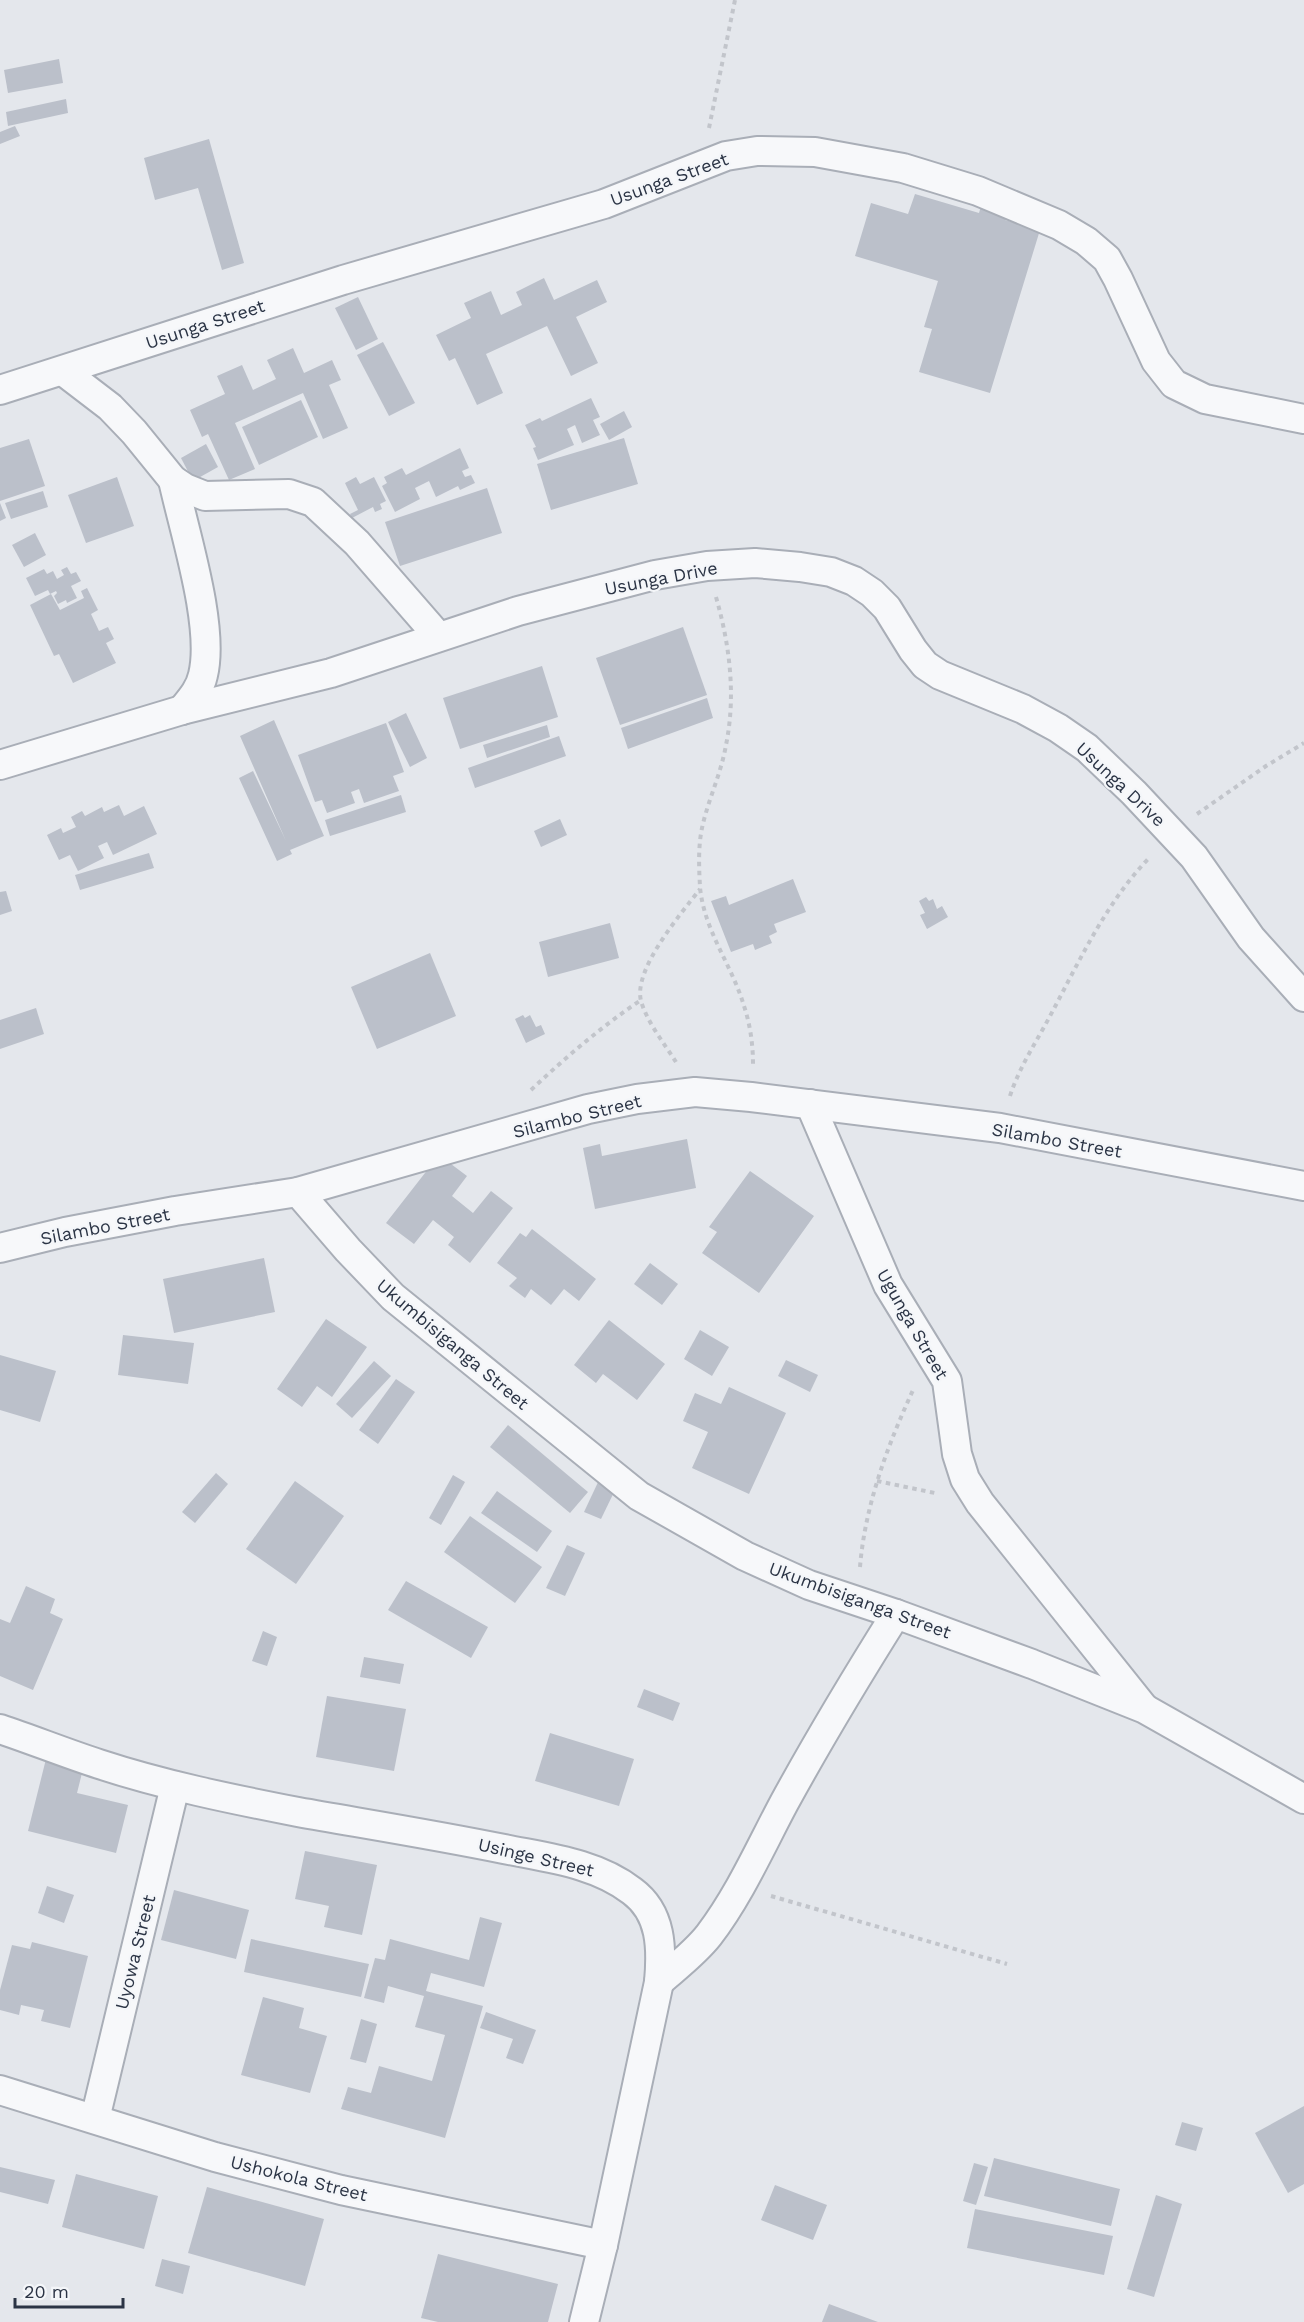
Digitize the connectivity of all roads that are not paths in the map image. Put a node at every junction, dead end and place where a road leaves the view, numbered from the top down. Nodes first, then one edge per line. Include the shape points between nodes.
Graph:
1 (63, 371) junction
2 (0, 390) edge
3 (1304, 419) edge
4 (173, 480) junction
5 (438, 636) junction
6 (182, 710) junction
7 (0, 765) edge
8 (1304, 997) edge
9 (810, 1104) junction
10 (1304, 1186) edge
11 (298, 1192) junction
12 (0, 1248) edge
13 (896, 1614) junction
14 (1145, 1709) junction
15 (0, 1729) edge
16 (175, 1786) junction
17 (1304, 1799) edge
18 (659, 1982) junction
19 (0, 2090) edge
20 (95, 2119) junction
21 (603, 2245) junction
22 (584, 2322) edge

1 - 2 street, Usunga Street
1 - 3 street, Usunga Street via 343,280 604,204 726,156 757,151 815,152 903,168 988,195 1059,225 1107,259 1156,361 1174,384 1205,399
1 - 4 street via 110,407
4 - 5 street via 205,496 289,494 313,502 357,543
4 - 6 street via 196,576 206,651 203,675
5 - 6 street, Usunga Drive via 331,673
5 - 8 street, Usunga Drive via 589,592 706,566 754,563 800,567 854,581 887,608 925,665 1058,728 1087,748 1174,833 1251,938
6 - 7 street, Usunga Drive
9 - 10 street, Silambo Street via 1000,1128
9 - 11 street, Silambo Street via 695,1092 637,1100 588,1109
9 - 14 street, Ugunga Street via 888,1286 947,1381 957,1454 965,1479
11 - 12 street, Silambo Street via 175,1211
11 - 13 street, Ukumbisiganga Street via 393,1297 639,1496 745,1556 809,1585
13 - 14 street, Ukumbisiganga Street
13 - 18 street via 852,1682 741,1888 708,1936
14 - 17 street, Ukumbisiganga Street
15 - 16 street, Usinge Street
16 - 18 street, Usinge Street via 297,1812 431,1834 572,1863 605,1874 634,1892 658,1926 662,1956
16 - 20 street, Uyowa Street
18 - 21 street, Usinge Street
19 - 20 street, Ushokola Street
20 - 21 street, Ushokola Street via 215,2157 341,2190
21 - 22 street, Usinge Street

